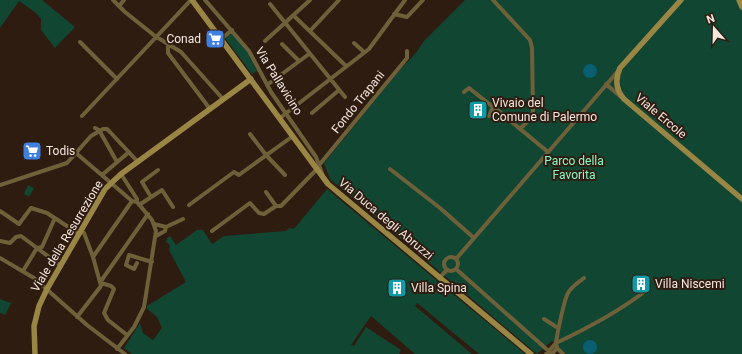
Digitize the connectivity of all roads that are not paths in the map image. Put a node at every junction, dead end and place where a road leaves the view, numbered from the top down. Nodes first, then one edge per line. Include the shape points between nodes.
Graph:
1 (113, 0) edge
2 (124, 0) edge
3 (192, 0) edge
4 (205, 0) edge
5 (310, 0) edge
6 (340, 0) edge
7 (405, 0) edge
8 (423, 0) edge
9 (493, 0) edge
10 (681, 0) edge
11 (739, 0) edge
12 (270, 4) dead end
13 (119, 6) junction
14 (742, 7) edge
15 (394, 14) junction
16 (294, 16) junction
17 (285, 24) junction
18 (232, 30) junction
19 (310, 31) junction
20 (157, 37) junction
21 (221, 39) junction
22 (265, 41) dead end
23 (80, 42) dead end
24 (354, 43) dead end
25 (168, 44) junction
26 (282, 44) dead end
27 (407, 51) dead end
28 (364, 52) junction
29 (309, 54) junction
30 (299, 61) junction
31 (346, 66) junction
32 (620, 68) junction
33 (261, 74) junction
34 (117, 79) junction
35 (251, 79) junction
36 (329, 79) junction
37 (264, 80) junction
38 (606, 84) junction
39 (267, 85) junction
40 (256, 86) junction
41 (339, 90) junction
42 (464, 92) dead end
43 (345, 97) dead end
44 (223, 99) junction
45 (624, 99) junction
46 (493, 107) junction
47 (210, 109) junction
48 (286, 113) junction
49 (312, 113) dead end
50 (82, 116) dead end
51 (489, 116) dead end
52 (280, 118) junction
53 (97, 129) junction
54 (520, 129) junction
55 (250, 134) dead end
56 (293, 136) junction
57 (306, 141) junction
58 (300, 145) junction
59 (312, 151) junction
60 (130, 152) junction
61 (548, 152) junction
62 (76, 153) junction
63 (307, 154) junction
64 (266, 155) junction
65 (117, 162) junction
66 (138, 162) junction
67 (319, 166) junction
68 (390, 169) dead end
69 (158, 170) dead end
70 (121, 174) junction
71 (102, 175) junction
72 (285, 175) dead end
73 (111, 183) junction
74 (0, 185) edge
75 (266, 192) dead end
76 (151, 197) junction
77 (742, 199) edge
78 (136, 203) junction
79 (189, 205) dead end
80 (276, 206) junction
81 (174, 207) dead end
82 (0, 211) edge
83 (148, 214) junction
84 (56, 218) junction
85 (183, 219) dead end
86 (154, 224) junction
87 (166, 227) junction
88 (212, 232) dead end
89 (80, 233) junction
90 (156, 236) junction
91 (474, 238) junction
92 (0, 241) edge
93 (37, 248) junction
94 (93, 257) junction
95 (0, 258) edge
96 (456, 259) junction
97 (152, 262) junction
98 (137, 263) dead end
99 (61, 266) junction
100 (456, 269) junction
101 (447, 270) junction
102 (23, 271) junction
103 (440, 278) junction
104 (584, 278) dead end
105 (101, 282) junction
106 (47, 289) junction
107 (648, 289) dead end
108 (77, 316) junction
109 (544, 320) dead end
110 (558, 328) junction
111 (127, 335) junction
112 (556, 343) junction
113 (558, 348) junction
114 (117, 349) junction
115 (550, 353) edge
116 (35, 354) edge
117 (125, 354) edge
118 (531, 354) edge
119 (563, 354) edge

1 - 13 street
2 - 13 street
3 - 20 street
3 - 21 street, Via Duca degli Abruzzi
4 - 18 street, Via Pallavicino
5 - 16 street
6 - 19 street
7 - 15 street
8 - 15 street via 407,17
9 - 54 street via 530,40 532,48 533,111 532,117
10 - 32 street
11 - 14 street
12 - 17 street
13 - 20 street
15 - 28 street via 369,49
16 - 17 street
16 - 19 street
17 - 22 street
17 - 29 street
18 - 21 street
18 - 33 street, Via Pallavicino via 249,50
19 - 31 street
20 - 25 street
20 - 34 street
21 - 35 street, Via Duca degli Abruzzi
23 - 34 street
24 - 28 street
25 - 44 street via 181,52
25 - 47 street via 168,53
26 - 30 street
27 - 67 street, Fondo Trapani via 407,58
28 - 31 street
29 - 30 street
29 - 36 street
30 - 39 street
31 - 36 street
32 - 38 street
32 - 45 street, Viale Ercole via 617,82
33 - 35 street via 258,73
33 - 37 street, Via Pallavicino
34 - 50 street
35 - 40 street, Via Duca degli Abruzzi
35 - 44 street, Viale della Resurrezione
36 - 41 street
36 - 48 street
37 - 39 street, Via Pallavicino
37 - 40 street
38 - 45 street
38 - 61 street
39 - 48 street, Via Pallavicino
40 - 52 street, Via Duca degli Abruzzi
41 - 43 street
41 - 49 street
42 - 46 street via 469,88
44 - 47 street, Viale della Resurrezione
45 - 77 street, Viale Ercole
46 - 51 street
46 - 54 street
47 - 66 street, Viale della Resurrezione
48 - 52 street
48 - 57 street, Via Pallavicino
52 - 56 street, Via Duca degli Abruzzi
53 - 60 street via 107,129
53 - 62 street
53 - 65 street
54 - 61 street
55 - 64 street
56 - 58 street, Via Duca degli Abruzzi
56 - 64 street
57 - 58 street
57 - 59 street, Via Pallavicino
58 - 63 street, Via Duca degli Abruzzi
59 - 63 street
59 - 67 street, Via Pallavicino
60 - 65 street
60 - 66 street
61 - 91 street
62 - 71 street
62 - 74 street via 67,163
63 - 67 street, Via Duca degli Abruzzi
64 - 72 street
64 - 79 street via 239,175 234,172
65 - 71 street
66 - 70 street, Viale della Resurrezione
67 - 80 street, Fondo Trapani via 281,206
67 - 103 street, Via Duca degli Abruzzi via 324,180
68 - 91 street
69 - 76 street via 142,182
70 - 73 street, Viale della Resurrezione
70 - 78 street via 138,199
71 - 73 street
73 - 78 street
73 - 89 street, Viale della Resurrezione
75 - 80 street
76 - 78 street
76 - 81 street via 162,190
78 - 83 street
78 - 94 street
80 - 88 street, Fondo Trapani via 264,214 259,213 250,203
82 - 84 street via 18,224 31,208
83 - 86 street
83 - 105 street
84 - 89 street
84 - 93 street via 42,247
85 - 87 street
86 - 87 street
86 - 90 street
87 - 90 street via 165,231
89 - 94 street via 84,233
89 - 99 street, Viale della Resurrezione
90 - 97 street
91 - 96 street
92 - 93 street via 10,243 21,236
93 - 99 street
93 - 102 street
94 - 105 street
95 - 102 street
96 - 100 street
96 - 101 street via 446,259 444,264
97 - 98 street via 129,255 126,265 134,269
97 - 111 street via 144,307
99 - 106 street, Viale della Resurrezione
100 - 101 street
100 - 115 street
101 - 103 street
102 - 106 street
103 - 118 street, Via Duca degli Abruzzi
104 - 110 street via 568,293
105 - 108 street via 101,286
105 - 111 street via 114,289 104,313 108,320
106 - 108 street
106 - 116 street, Viale della Resurrezione via 34,326
107 - 112 street via 629,304
108 - 114 street
109 - 110 street
110 - 112 street
111 - 114 street
112 - 113 street
112 - 115 street
113 - 115 street
113 - 119 street
114 - 117 street

